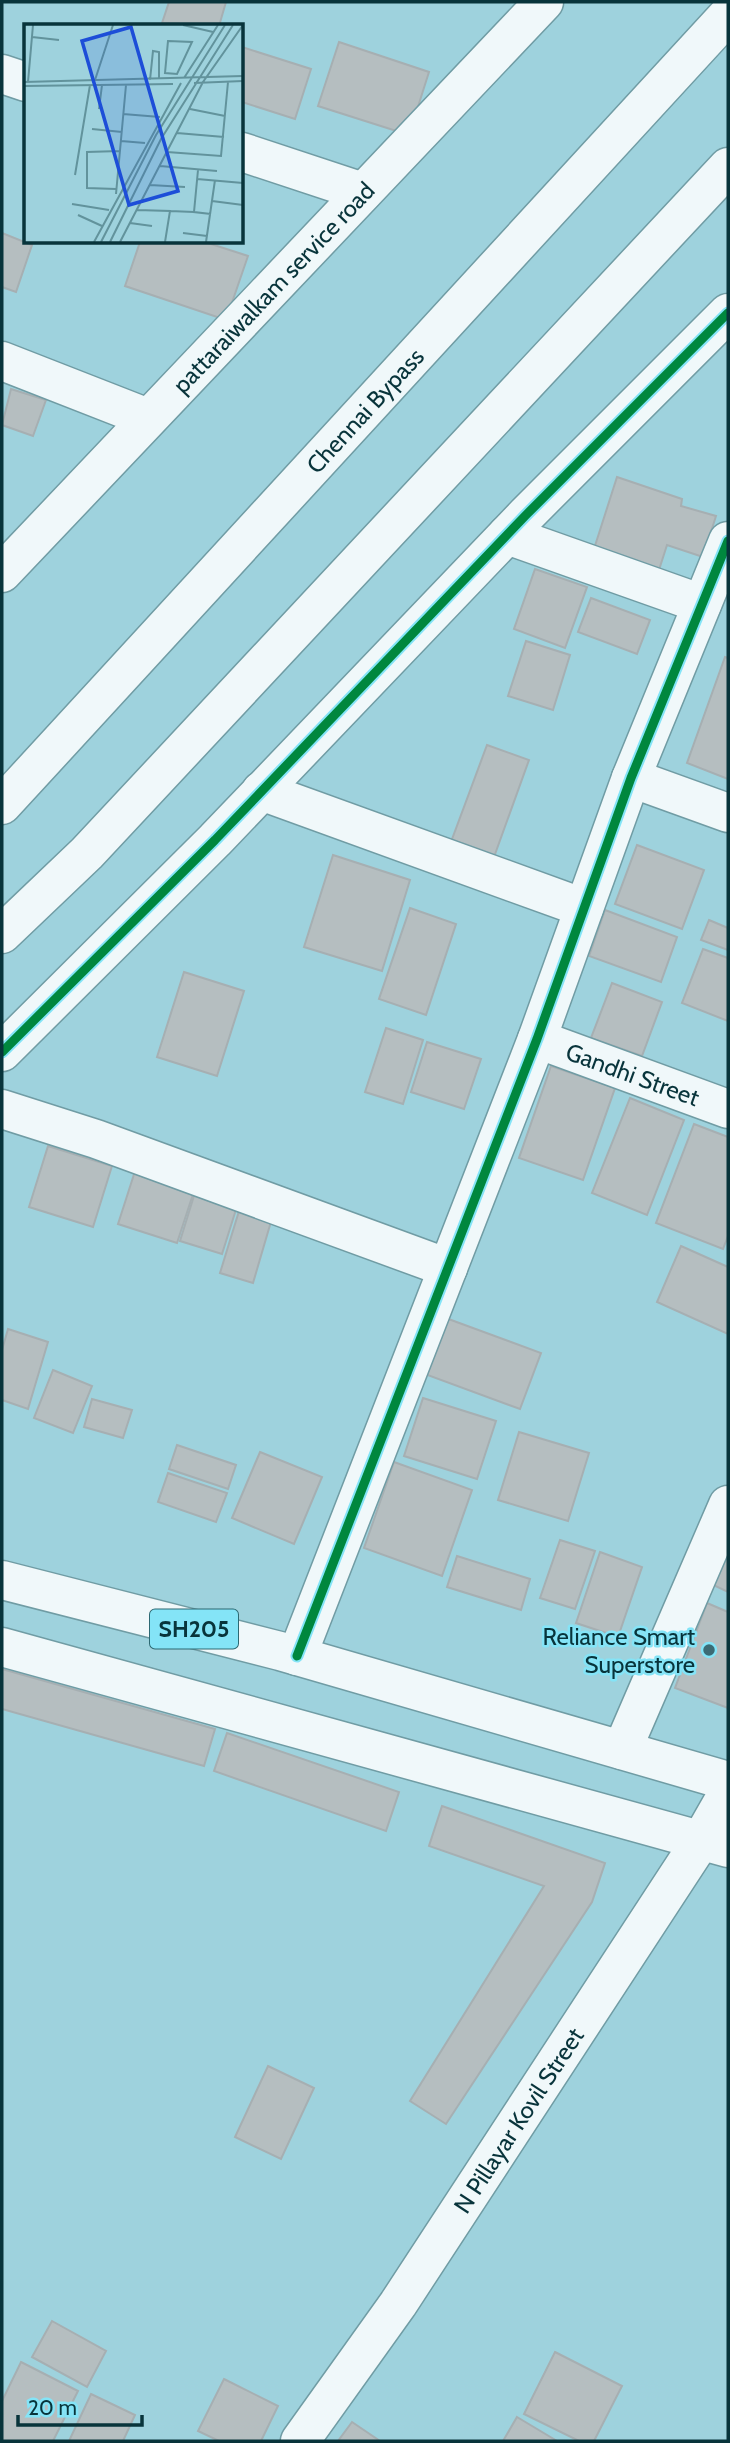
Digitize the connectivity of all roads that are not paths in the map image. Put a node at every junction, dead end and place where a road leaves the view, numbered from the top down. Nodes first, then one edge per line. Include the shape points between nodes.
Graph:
1 (544, 2) edge
2 (728, 15) edge
3 (2, 74) edge
4 (24, 81) edge
5 (243, 152) edge
6 (728, 167) edge
7 (363, 192) junction
8 (728, 313) edge
9 (2, 361) edge
10 (148, 418) junction
11 (507, 535) junction
12 (728, 541) edge
13 (2, 573) edge
14 (702, 604) junction
15 (631, 778) junction
16 (261, 791) junction
17 (2, 806) edge
18 (728, 813) edge
19 (584, 908) junction
20 (2, 934) edge
21 (537, 1039) junction
22 (2, 1052) edge
23 (2, 1109) edge
24 (728, 1109) edge
25 (448, 1268) junction
26 (728, 1504) edge
27 (2, 1580) edge
28 (2, 1647) edge
29 (297, 1656) junction
30 (622, 1750) junction
31 (728, 1781) edge
32 (728, 1793) edge
33 (714, 1845) edge
34 (300, 2441) edge

1 - 7 main road, pattaraiwalkam service road
2 - 17 main road, Chennai Bypass
3 - 4 main road
5 - 7 main road
6 - 20 main road via 87,853
7 - 10 main road, pattaraiwalkam service road
8 - 11 main road
9 - 10 main road
10 - 13 main road, pattaraiwalkam service road
11 - 14 main road
11 - 16 main road
12 - 14 main road
14 - 15 main road
15 - 18 main road
15 - 19 main road
16 - 19 main road
16 - 22 main road
19 - 21 main road
21 - 24 main road, Gandhi Street
21 - 25 main road
23 - 25 main road
25 - 29 main road
26 - 30 main road
27 - 29 main road, SH205
28 - 33 main road
29 - 30 main road, SH205
30 - 31 main road
32 - 33 main road, N Pillayar Kovil Street
33 - 34 main road, N Pillayar Kovil Street

